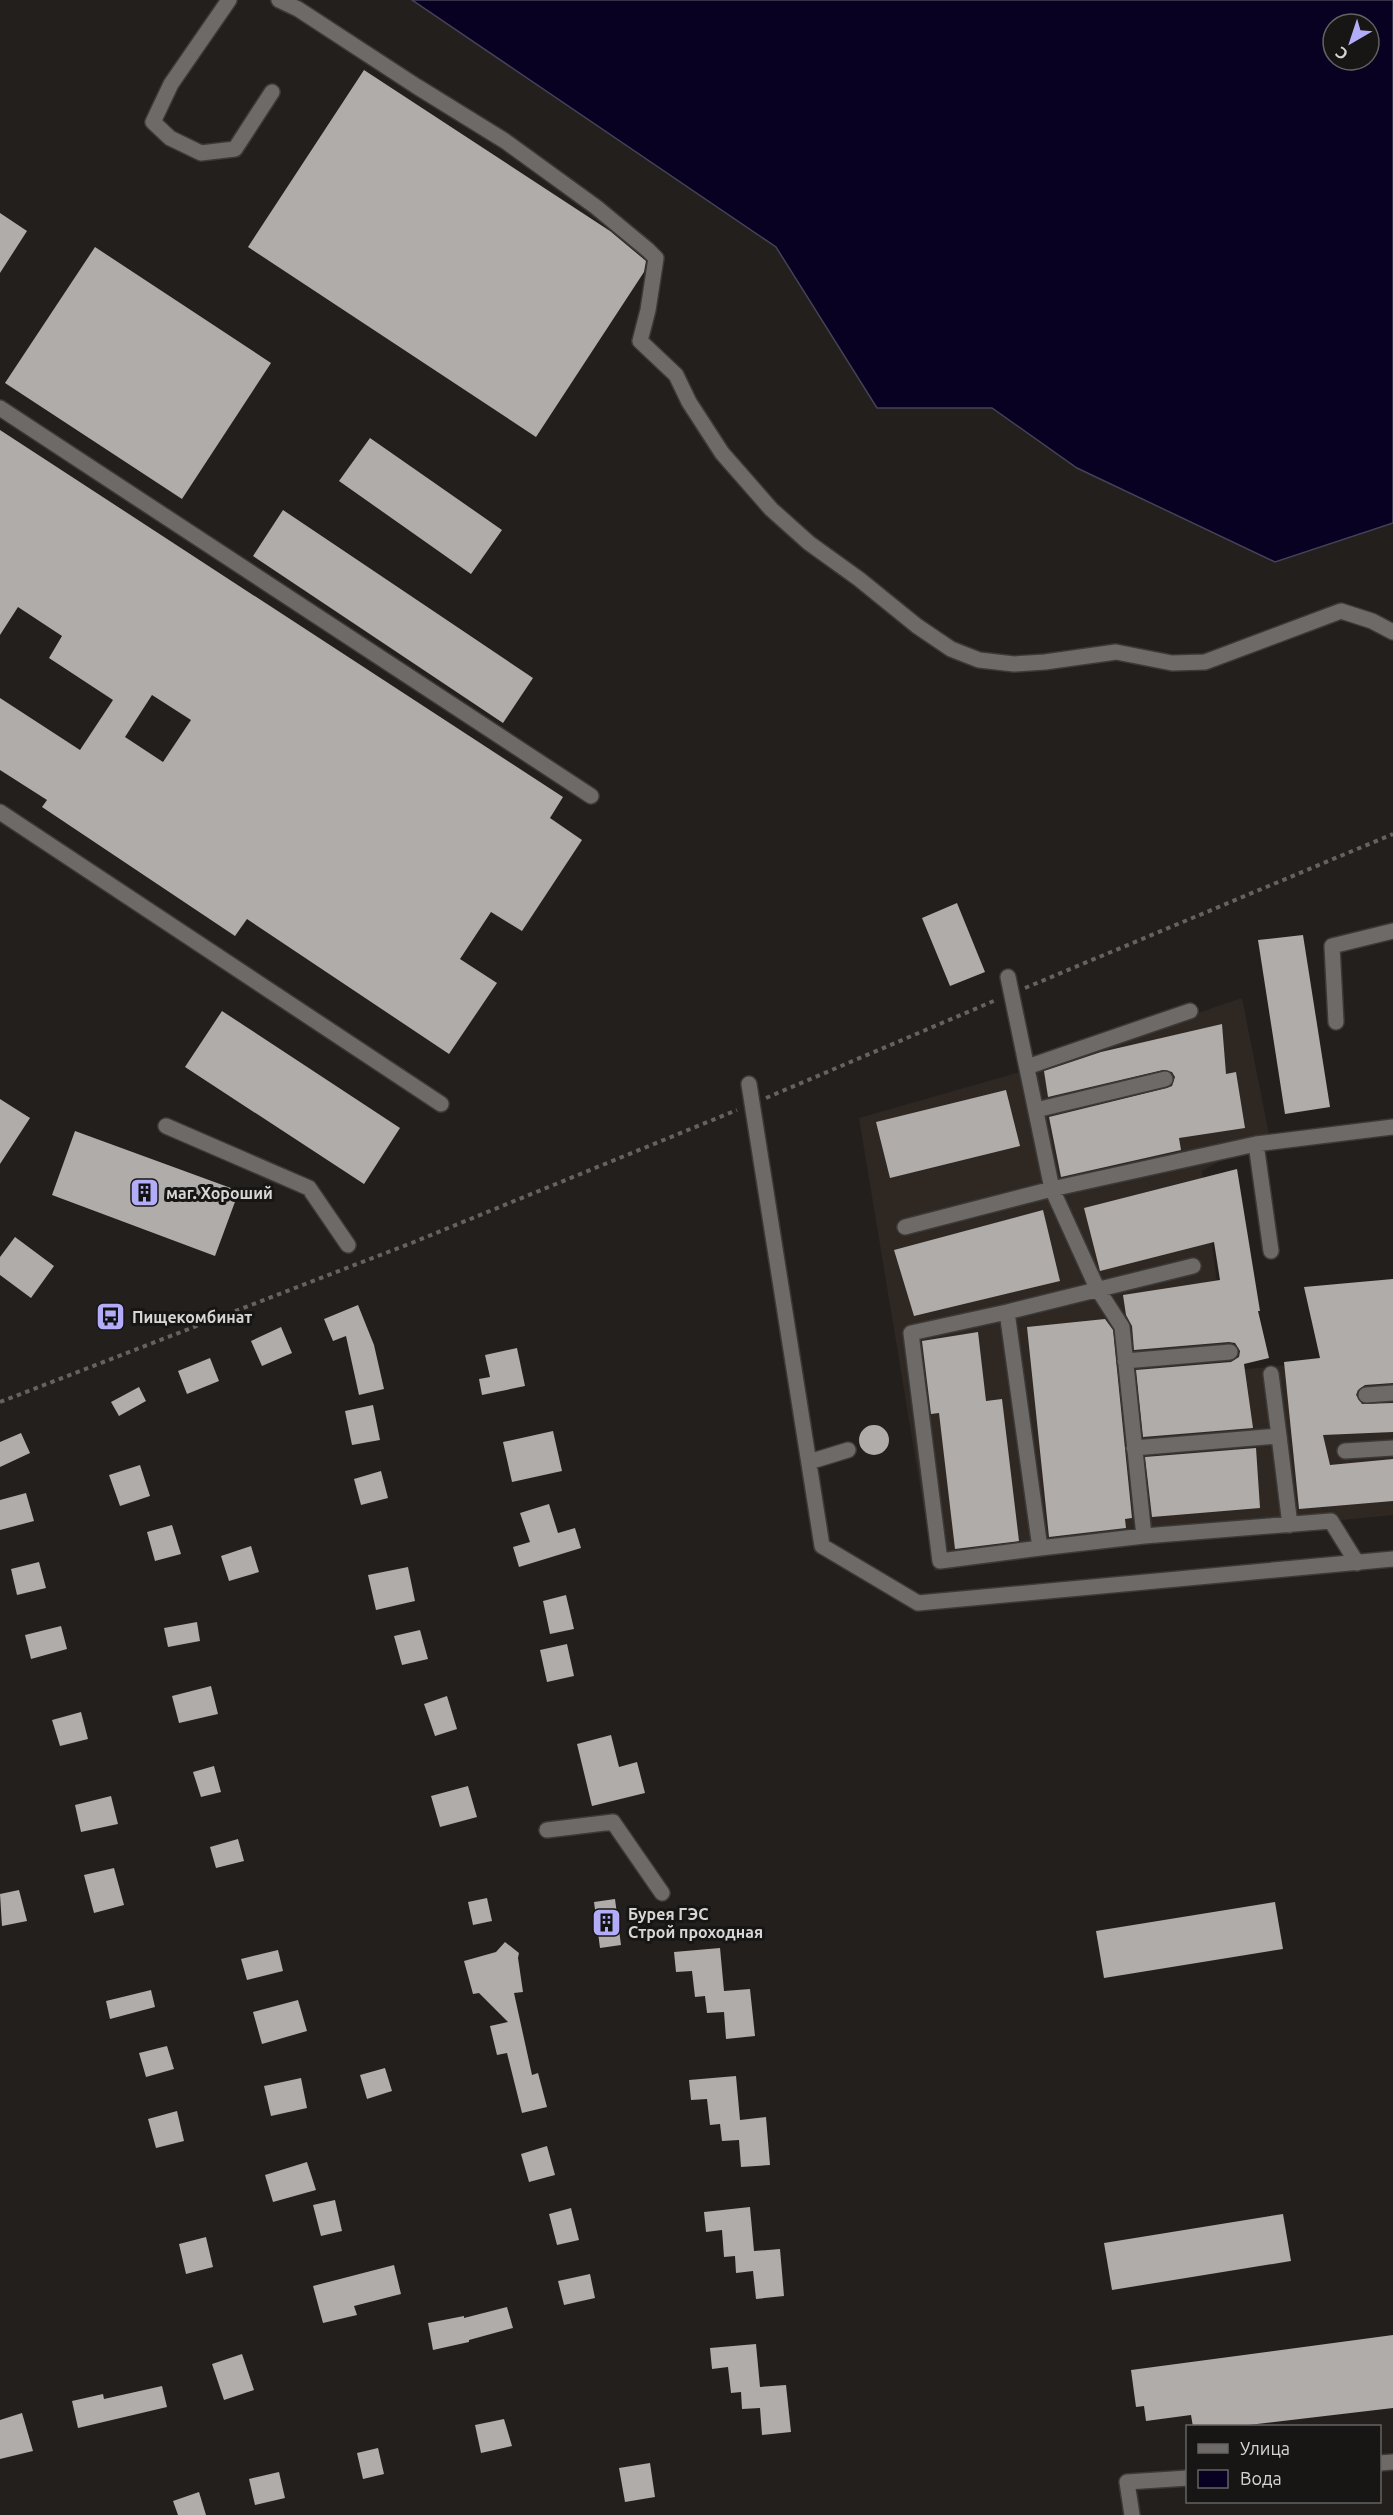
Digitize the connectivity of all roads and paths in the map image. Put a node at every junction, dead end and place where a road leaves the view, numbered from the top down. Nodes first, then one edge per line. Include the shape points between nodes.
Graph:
1 (230, 0) edge
2 (279, 0) edge
3 (272, 92) dead end
4 (0, 408) edge
5 (1393, 632) edge
6 (591, 796) dead end
7 (0, 812) edge
8 (1393, 834) edge
9 (1393, 931) edge
10 (1008, 977) dead end
11 (1012, 994) junction
12 (1190, 1011) dead end
13 (1336, 1022) dead end
14 (1027, 1067) junction
15 (1165, 1079) dead end
16 (749, 1084) dead end
17 (441, 1104) dead end
18 (752, 1104) junction
19 (1036, 1110) junction
20 (166, 1126) dead end
21 (1393, 1127) edge
22 (1256, 1144) junction
23 (1052, 1189) junction
24 (905, 1227) dead end
25 (348, 1245) dead end
26 (1271, 1251) dead end
27 (1193, 1266) dead end
28 (1098, 1288) junction
29 (1007, 1311) junction
30 (1230, 1352) dead end
31 (1125, 1361) junction
32 (1271, 1374) dead end
33 (1393, 1393) edge
34 (1366, 1395) dead end
35 (0, 1402) edge
36 (1279, 1436) junction
37 (1134, 1448) junction
38 (1393, 1448) edge
39 (848, 1450) dead end
40 (1345, 1451) dead end
41 (809, 1462) junction
42 (1290, 1524) junction
43 (1144, 1536) junction
44 (1040, 1548) junction
45 (1393, 1559) edge
46 (1357, 1563) junction
47 (547, 1830) dead end
48 (662, 1893) dead end
49 (1186, 2478) edge
50 (1132, 2515) edge

1 - 3 street via 171,84 153,122 170,138 201,153 235,148
2 - 5 street via 505,141 648,250 656,258 640,341 676,375 722,453 771,509 809,543 951,649 979,660 1014,664 1116,652 1172,663 1205,662 1341,611
4 - 6 street
7 - 17 street
8 - 11 path
9 - 13 street via 1332,945
10 - 11 street
11 - 14 street
11 - 18 path
12 - 14 street
14 - 19 street
15 - 19 street
16 - 18 street
18 - 35 path via 414,1242
18 - 41 street
19 - 23 street
20 - 25 street via 309,1188
21 - 22 street
22 - 23 street
22 - 26 street
23 - 24 street
23 - 28 street
27 - 28 street
28 - 29 street
28 - 31 street via 1122,1328
29 - 44 street
29 - 44 street via 911,1333 940,1561
30 - 31 street
31 - 37 street
32 - 36 street
33 - 34 street
36 - 37 street
36 - 42 street
37 - 43 street
38 - 40 street
39 - 41 street
41 - 46 street via 822,1546 918,1603
42 - 43 street
42 - 46 street via 1330,1521
43 - 44 street
45 - 46 street
47 - 48 street via 613,1822
49 - 50 street via 1127,2482

